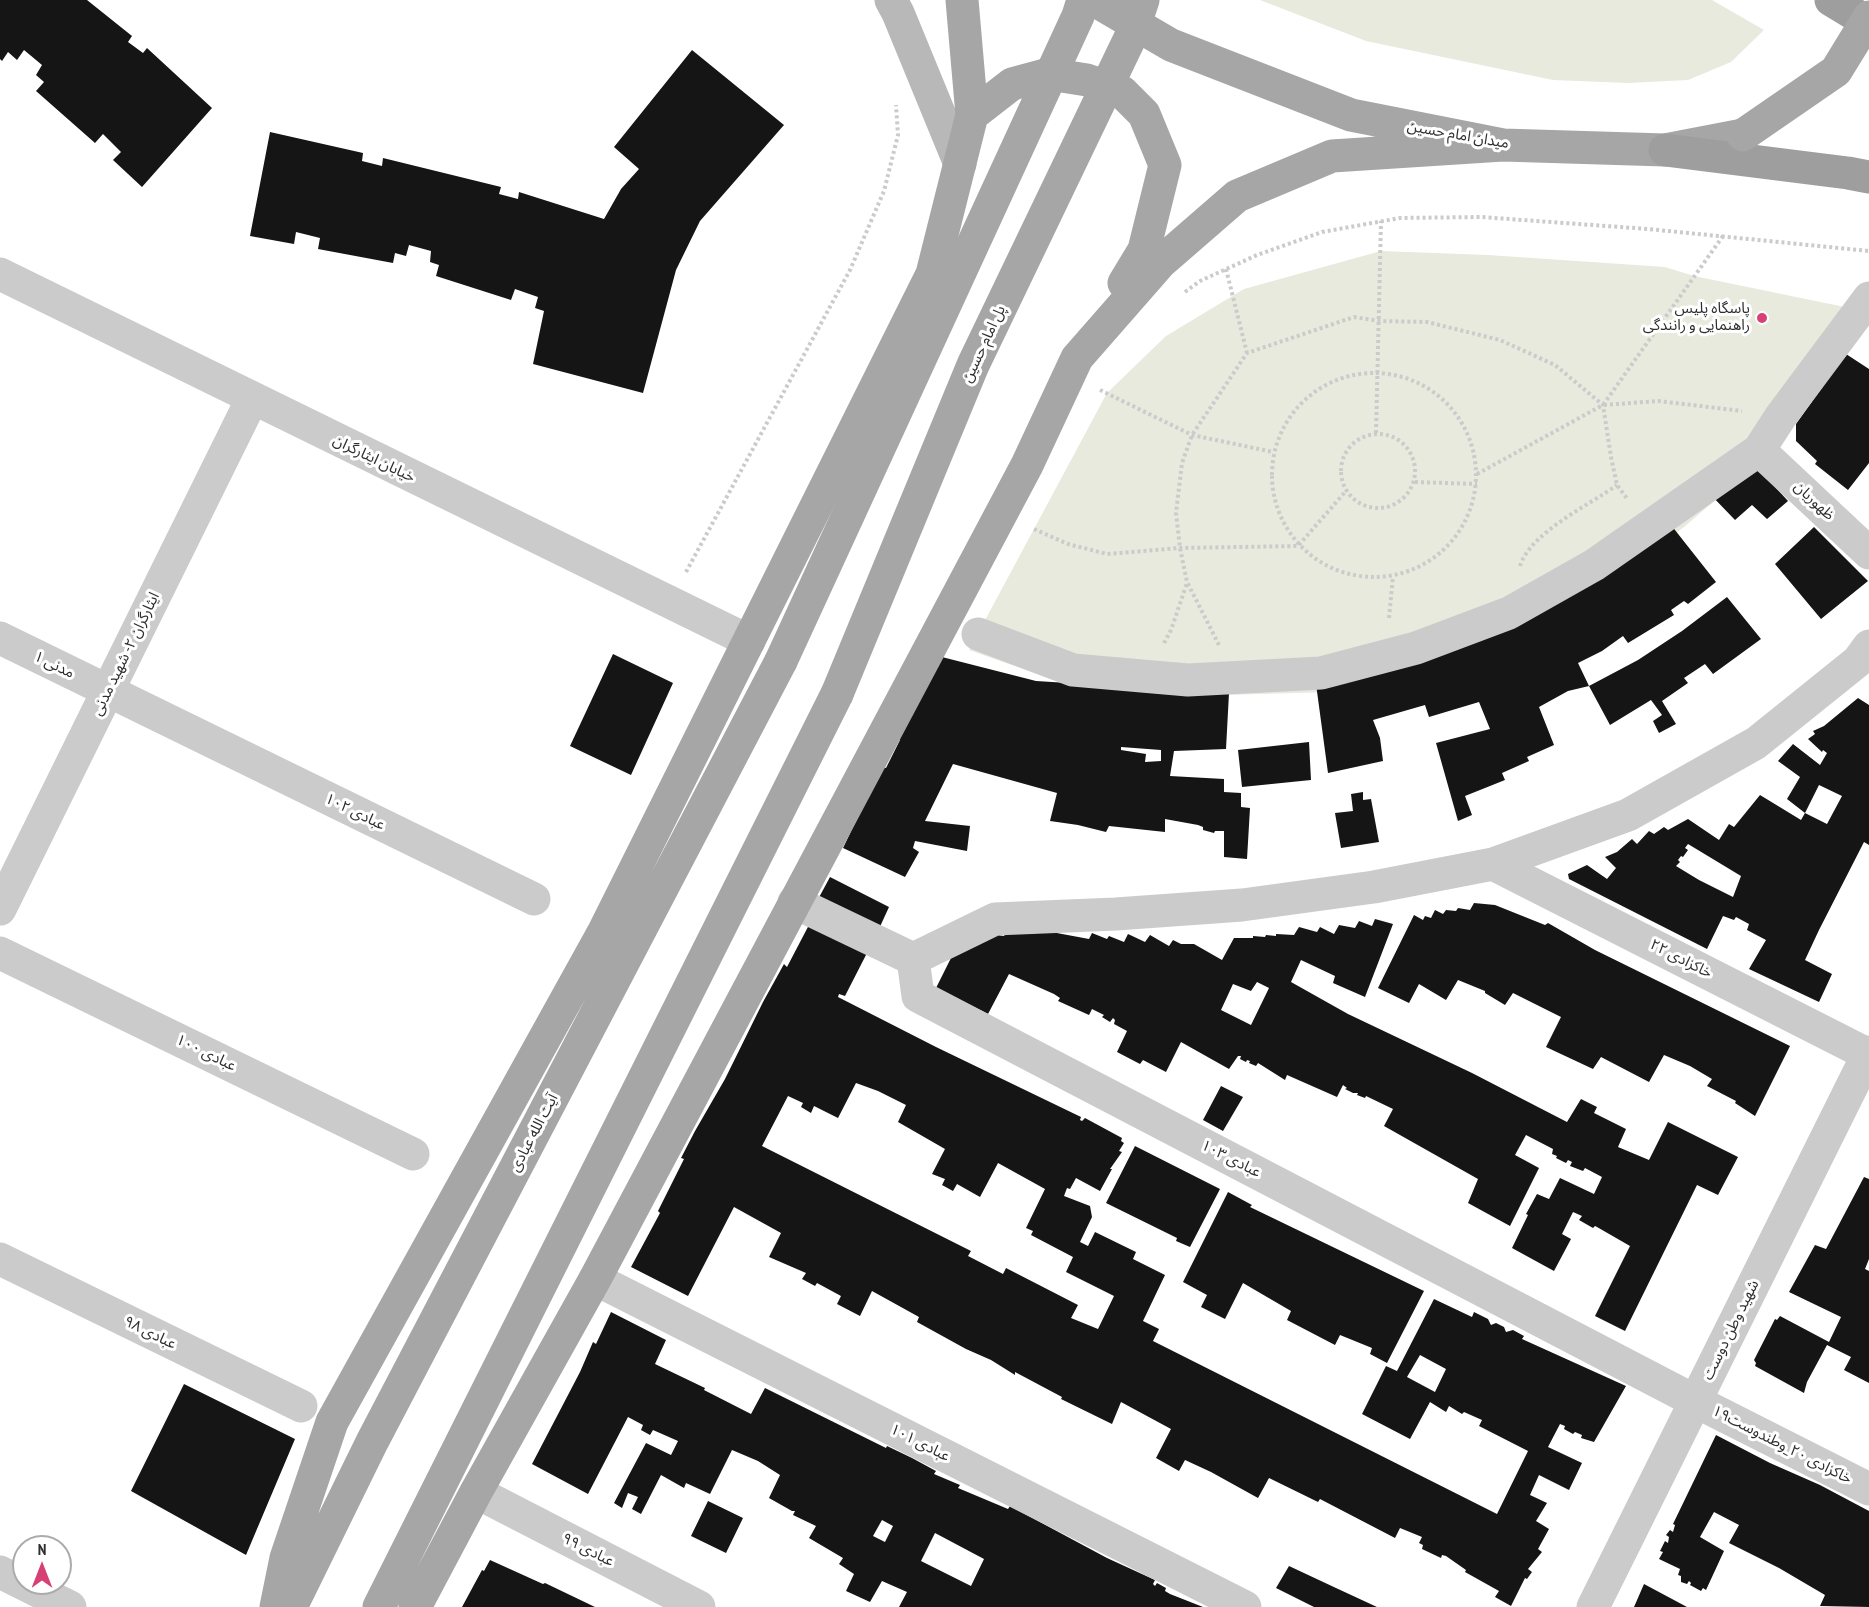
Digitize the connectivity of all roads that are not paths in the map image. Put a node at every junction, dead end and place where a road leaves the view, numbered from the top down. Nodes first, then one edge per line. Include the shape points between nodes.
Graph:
1 (891, 0) edge
2 (962, 0) edge
3 (1083, 0) edge
4 (1094, 0) edge
5 (1143, 0) edge
6 (1831, 0) edge
7 (1869, 17) edge
8 (1869, 23) edge
9 (972, 115) junction
10 (1503, 145) junction
11 (1665, 150) junction
12 (960, 164) junction
13 (1869, 177) edge
14 (0, 274) edge
15 (1869, 298) edge
16 (1077, 358) junction
17 (252, 399) junction
18 (1759, 450) junction
19 (1869, 553) edge
20 (978, 634) dead end
21 (0, 638) edge
22 (749, 641) junction
23 (1869, 646) edge
24 (107, 692) junction
25 (1493, 864) junction
26 (534, 899) dead end
27 (794, 902) junction
28 (0, 909) edge
29 (0, 953) edge
30 (914, 959) junction
31 (1869, 1054) edge
32 (413, 1154) dead end
33 (0, 1260) edge
34 (595, 1279) junction
35 (1695, 1401) junction
36 (301, 1406) dead end
37 (1869, 1489) edge
38 (476, 1492) junction
39 (0, 1572) edge
40 (70, 1607) edge
41 (276, 1607) edge
42 (291, 1607) edge
43 (379, 1607) edge
44 (415, 1607) edge
45 (699, 1607) edge
46 (1245, 1607) edge
47 (1593, 1607) edge

1 - 12 main road
2 - 9 main road
3 - 42 main road, آیت الله عبادی, bridge via 781,661 378,1431
4 - 10 main road, میدان امام حسین via 1171,45 1351,115
5 - 43 main road, پل امام حسین, bridge via 1131,36 973,365 837,694
6 - 8 highway
7 - 11 main road, میدان امام حسین, bridge via 1836,71 1743,135
9 - 12 main road
9 - 16 main road via 1012,84 1049,74 1087,80 1122,92 1144,114 1164,165 1144,250
10 - 11 main road, میدان امام حسین
10 - 16 main road via 1332,156 1237,196 1161,262
11 - 13 highway
12 - 22 main road via 932,274
14 - 17 street, خیابان ایثارگران
15 - 18 street
16 - 27 main road via 1027,465
17 - 22 street, خیابان ایثارگران
17 - 24 street, ایثارگران ۲- شهید مدنی
18 - 19 street, ظهوریان
18 - 20 street via 1594,565 1509,613 1416,648 1321,673 1188,680 1073,670
21 - 24 street, مدنی ۱
22 - 41 main road via 603,933 332,1422 286,1558
23 - 25 street via 1858,661 1756,743 1628,815
24 - 26 street, عبادی ۱۰۲
24 - 28 street, ایثارگران ۲- شهید مدنی
25 - 30 street via 1374,887 1242,905 995,919
25 - 31 street, خاکزادی ۲۲
27 - 30 street
27 - 34 main road
29 - 32 street, عبادی ۱۰۰
30 - 35 street, عبادی ۱۰۳ via 918,996
31 - 35 street, شهید وطن دوست
33 - 36 street, عبادی ۹۸
34 - 38 main road
34 - 46 street, عبادی ۱۰۱
35 - 37 street, خاکزادی ۲۰_وطندوست۱۹
35 - 47 street, شهید وطن دوست
38 - 44 main road
38 - 45 street, عبادی ۹۹
39 - 40 street

